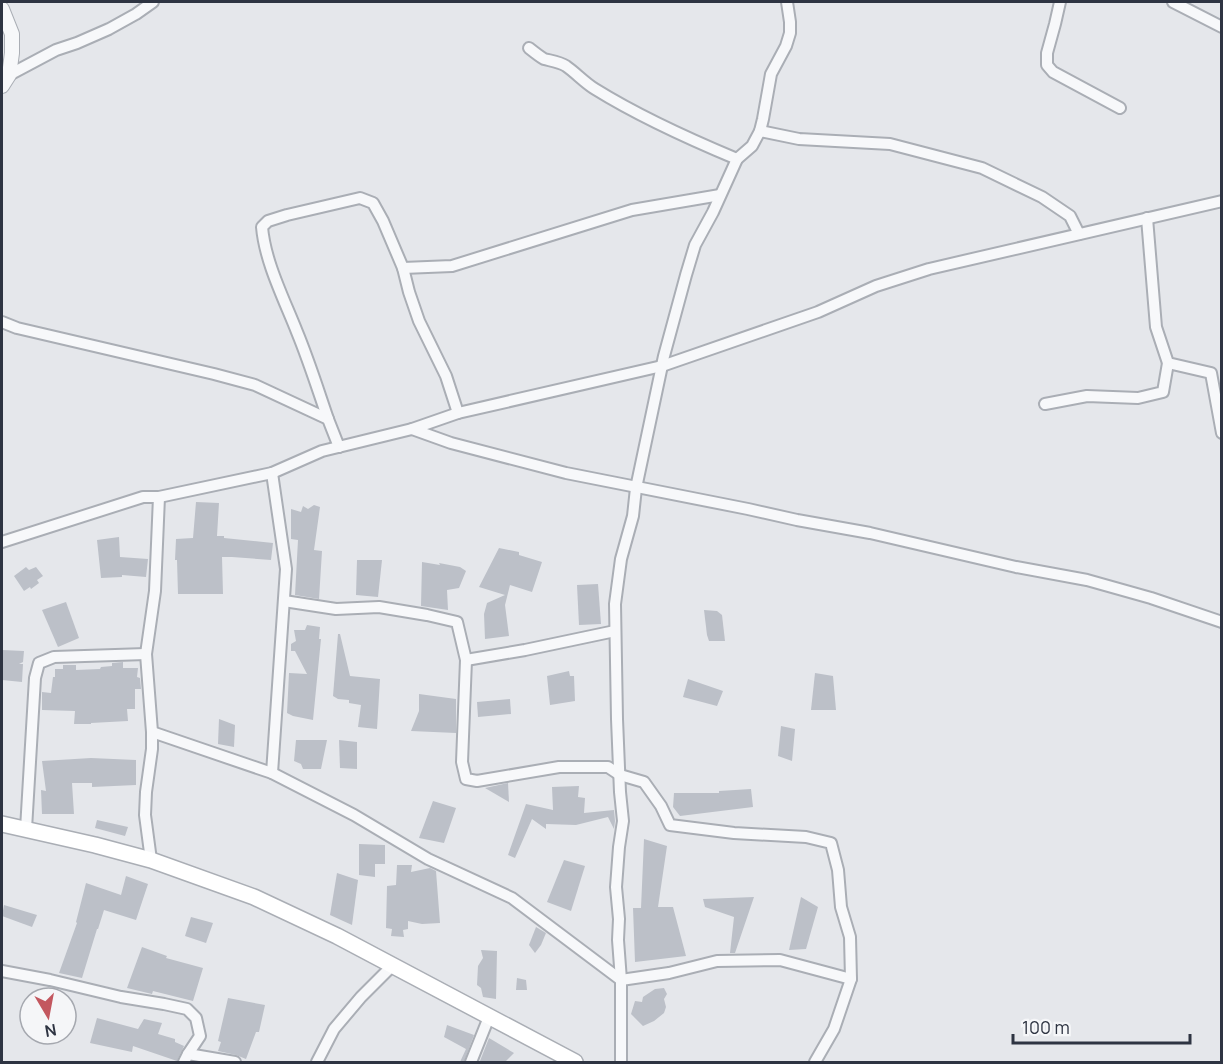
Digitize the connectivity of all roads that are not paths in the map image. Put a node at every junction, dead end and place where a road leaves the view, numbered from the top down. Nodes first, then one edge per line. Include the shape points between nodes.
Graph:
1 (153, 2) edge
2 (787, 2) edge
3 (1060, 2) edge
4 (1173, 2) edge
5 (2, 9) edge
6 (1221, 27) edge
7 (530, 48) dead end
8 (5, 81) edge
9 (1120, 108) dead end
10 (760, 131) junction
11 (737, 159) junction
12 (720, 195) junction
13 (1221, 201) edge
14 (1147, 218) junction
15 (1078, 234) junction
16 (403, 268) junction
17 (2, 322) edge
18 (1168, 363) junction
19 (662, 366) junction
20 (1045, 404) dead end
21 (458, 413) junction
22 (328, 419) junction
23 (412, 429) junction
24 (1221, 433) edge
25 (339, 447) junction
26 (272, 472) junction
27 (636, 488) junction
28 (159, 497) junction
29 (2, 542) edge
30 (284, 601) junction
31 (1221, 622) edge
32 (615, 631) junction
33 (146, 654) junction
34 (466, 660) junction
35 (152, 732) junction
36 (272, 773) junction
37 (620, 775) junction
38 (2, 824) edge
39 (26, 829) junction
40 (151, 860) junction
41 (392, 966) junction
42 (2, 971) edge
43 (851, 979) junction
44 (621, 980) junction
45 (489, 1017) junction
46 (186, 1058) edge
47 (235, 1062) edge
48 (317, 1062) edge
49 (471, 1062) edge
50 (575, 1062) edge
51 (621, 1062) edge
52 (815, 1062) edge

1 - 8 street via 109,29 48,54
2 - 10 street via 790,33 771,74
3 - 9 street via 1047,65
4 - 6 street
5 - 8 street via 12,34
7 - 11 street via 542,58 567,67 630,109
10 - 11 street via 752,146
10 - 15 street via 799,139 890,144 982,168 1052,203 1070,216
11 - 12 street
12 - 16 street via 632,210 452,266
12 - 19 street via 695,245
13 - 14 street
14 - 15 street
14 - 18 street via 1156,327
15 - 19 street via 929,269
16 - 21 street via 419,321 446,376
16 - 22 street via 373,203 360,198 286,215 267,221 262,227 276,279
17 - 22 street via 255,385
18 - 20 street via 1163,392 1138,398 1087,396
18 - 24 street via 1211,373
19 - 21 street
19 - 27 street
21 - 23 street
22 - 25 street
23 - 25 street
23 - 27 street via 451,443
25 - 26 street
26 - 28 street
26 - 30 street via 286,569
27 - 31 street via 1087,580
27 - 32 street via 621,559
28 - 29 street via 143,497
28 - 33 street via 155,591
30 - 34 street via 336,609 379,607 457,622
30 - 36 street
32 - 34 street
32 - 37 street
33 - 35 street
33 - 39 street via 54,657 39,663
34 - 37 street via 462,762 466,779 477,781 559,767 608,767
35 - 36 street
35 - 40 street via 145,815
36 - 44 street via 428,859 512,898
37 - 43 street via 644,782 670,825 806,837 831,843 850,937
37 - 44 street via 623,821 616,887
38 - 39 main road
39 - 40 main road
40 - 41 main road via 254,897
41 - 45 main road
41 - 48 street via 334,1029
42 - 46 street via 187,1010 196,1018 200,1036
43 - 44 street via 780,960 717,961 669,974
43 - 52 street via 834,1029
44 - 51 street
45 - 49 street
45 - 50 main road
46 - 47 street

